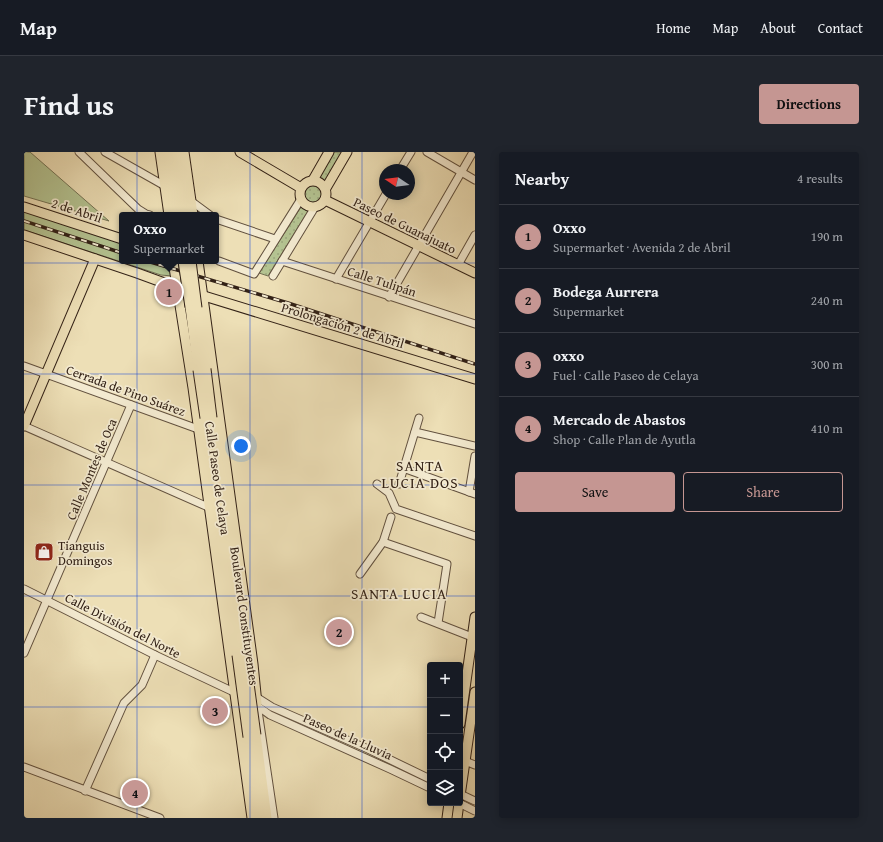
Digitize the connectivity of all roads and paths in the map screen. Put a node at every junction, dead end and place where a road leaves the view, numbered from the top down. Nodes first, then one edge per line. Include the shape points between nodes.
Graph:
1 (79, 152) edge
2 (104, 152) edge
3 (160, 152) edge
4 (168, 152) edge
5 (176, 152) edge
6 (184, 152) edge
7 (240, 152) edge
8 (329, 152) edge
9 (347, 152) edge
10 (411, 152) edge
11 (427, 152) edge
12 (473, 152) edge
13 (404, 164) edge
14 (461, 172) junction
15 (313, 180) junction
16 (475, 180) edge
17 (164, 186) junction
18 (301, 188) junction
19 (326, 188) junction
20 (301, 199) junction
21 (325, 200) junction
22 (383, 200) edge
23 (191, 201) junction
24 (24, 207) edge
25 (314, 207) junction
26 (144, 212) edge
27 (168, 212) edge
28 (177, 212) edge
29 (185, 212) edge
30 (193, 212) edge
31 (206, 212) edge
32 (219, 220) edge
33 (370, 222) junction
34 (24, 235) edge
35 (475, 235) edge
36 (119, 238) edge
37 (275, 239) junction
38 (418, 246) junction
39 (95, 259) junction
40 (219, 261) dead end
41 (282, 262) junction
42 (174, 264) edge
43 (184, 264) edge
44 (196, 264) edge
45 (197, 264) edge
46 (458, 265) junction
47 (475, 273) edge
48 (273, 276) dead end
49 (336, 279) junction
50 (178, 288) junction
51 (203, 296) junction
52 (389, 297) junction
53 (193, 309) junction
54 (474, 322) edge
55 (24, 366) edge
56 (46, 374) junction
57 (475, 379) edge
58 (216, 387) junction
59 (193, 388) junction
60 (131, 405) junction
61 (208, 417) junction
62 (420, 418) dead end
63 (24, 426) edge
64 (198, 429) junction
65 (415, 432) junction
66 (475, 446) edge
67 (475, 456) edge
68 (107, 462) junction
69 (403, 468) junction
70 (377, 484) dead end
71 (399, 484) dead end
72 (472, 493) edge
73 (208, 507) junction
74 (392, 517) dead end
75 (475, 536) edge
76 (383, 542) junction
77 (360, 574) dead end
78 (24, 590) edge
79 (47, 600) junction
80 (421, 617) dead end
81 (475, 617) edge
82 (438, 623) junction
83 (472, 637) junction
84 (24, 653) edge
85 (155, 655) junction
86 (230, 664) junction
87 (253, 664) junction
88 (233, 688) junction
89 (475, 692) edge
90 (256, 701) junction
91 (463, 702) edge
92 (260, 720) junction
93 (239, 726) junction
94 (473, 726) edge
95 (252, 736) junction
96 (465, 761) junction
97 (475, 765) edge
98 (24, 767) edge
99 (463, 775) edge
100 (427, 778) edge
101 (427, 787) edge
102 (85, 791) junction
103 (463, 796) edge
104 (475, 802) edge
105 (463, 805) edge
106 (449, 806) edge
107 (459, 806) edge
108 (475, 811) edge
109 (160, 818) edge
110 (252, 818) edge
111 (260, 818) edge
112 (267, 818) edge
113 (274, 818) edge
114 (447, 818) edge
115 (457, 818) edge

1 - 26 street
2 - 17 street
3 - 17 main road
4 - 28 main road
5 - 29 main road
6 - 23 main road
7 - 18 main road
8 - 15 main road
9 - 19 main road
10 - 13 street
11 - 14 street
12 - 14 street
14 - 16 street
14 - 38 street
15 - 18 main road via 306,182
15 - 19 main road via 321,182
17 - 27 main road
18 - 20 main road
19 - 21 main road
20 - 25 main road via 304,204
20 - 37 street
21 - 25 main road
21 - 33 main road, Paseo de Guanajuato
22 - 33 street
23 - 30 main road
23 - 31 street
24 - 36 main road, 2 de Abril
25 - 41 street
32 - 37 street
33 - 38 main road, Paseo de Guanajuato
33 - 49 street
34 - 39 main road, Prolongación 2 de Abril
35 - 46 street
37 - 40 street via 254,274
38 - 46 main road, Paseo de Guanajuato
38 - 52 street
39 - 50 main road, Prolongación 2 de Abril
39 - 56 main road
41 - 48 street
41 - 49 street, Calle Tulipán
42 - 50 main road, Calle Paseo de Celaya
43 - 53 main road, bridge
44 - 53 main road, bridge
45 - 51 main road, Calle Paseo de Celaya
46 - 47 main road, Paseo de Guanajuato
49 - 52 street, Calle Tulipán
50 - 51 main road, Prolongación 2 de Abril
50 - 53 main road, Calle Paseo de Celaya
51 - 53 main road, Calle Paseo de Celaya
51 - 57 main road, Prolongación 2 de Abril
52 - 54 street, Calle Tulipán
53 - 58 main road, Calle Paseo de Celaya
53 - 59 main road, Calle Paseo de Celaya
53 - 61 main road, bridge
55 - 56 street, Cerrada de Pino Suárez
56 - 60 street, Cerrada de Pino Suárez
56 - 63 main road
58 - 59 street via 204,394 196,392
58 - 61 main road, Calle Paseo de Celaya
59 - 61 main road, Calle Paseo de Celaya
60 - 64 street, Cerrada de Pino Suárez
60 - 68 street, Calle Montes de Oca
61 - 64 main road, Calle Paseo de Celaya
61 - 87 main road, Calle Paseo de Celaya
61 - 95 main road, Boulevard Constituyentes, bridge
62 - 65 street
63 - 68 street
64 - 73 main road, Calle Paseo de Celaya
65 - 66 street
65 - 69 street
67 - 72 street
68 - 73 street
68 - 79 street, Calle Montes de Oca
69 - 71 street
69 - 72 street
70 - 75 street via 388,493 396,509
73 - 86 main road, Calle Paseo de Celaya
74 - 76 street
76 - 77 street
76 - 82 street via 447,564
78 - 79 street, Calle División del Norte
79 - 84 street, Calle Montes de Oca
79 - 85 street, Calle División del Norte
80 - 82 street
81 - 83 main road
82 - 83 street
83 - 91 main road
85 - 88 street, Calle División del Norte via 212,682
85 - 102 street via 142,685 124,702
86 - 87 street via 242,671 248,670
86 - 88 main road, Calle Paseo de Celaya
87 - 90 main road, Calle Paseo de Celaya
88 - 90 street, Calle División del Norte
88 - 93 main road, Calle Paseo de Celaya
89 - 94 main road
90 - 92 street, Calle Paseo de Celaya
90 - 100 street, Paseo de la Lluvia
90 - 101 street, Paseo de la Lluvia via 270,715
92 - 93 street via 249,716
92 - 113 street, Calle Paseo de Celaya
93 - 110 main road, Calle Paseo de Celaya
94 - 96 main road
95 - 111 main road, Boulevard Constituyentes
95 - 112 main road, Boulevard Constituyentes
96 - 97 street
96 - 99 main road
98 - 102 street
102 - 109 street
103 - 104 street
105 - 108 street
106 - 114 main road
107 - 115 main road

